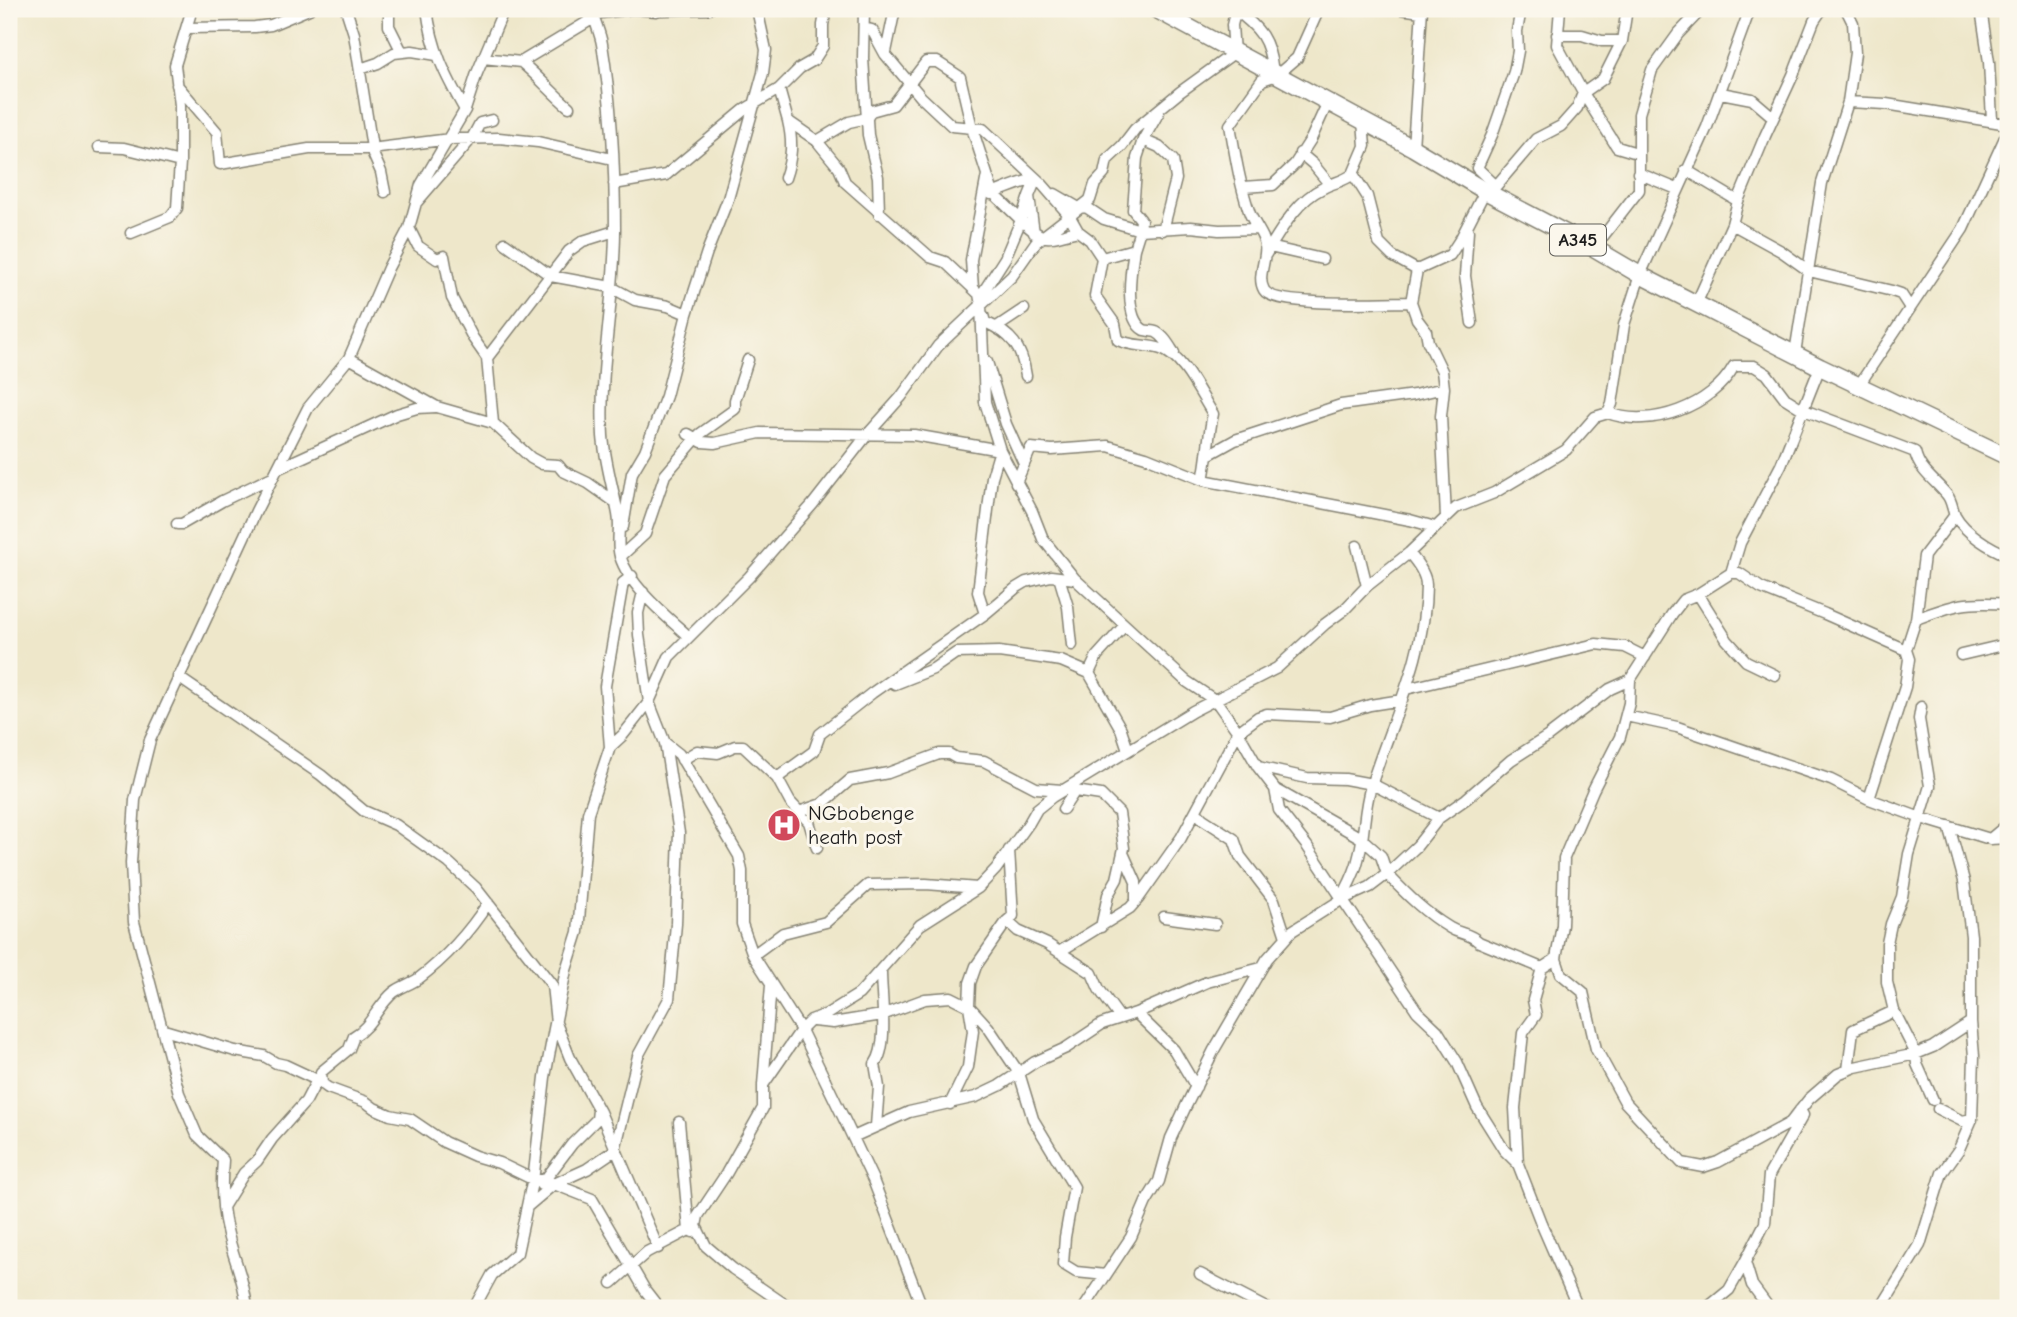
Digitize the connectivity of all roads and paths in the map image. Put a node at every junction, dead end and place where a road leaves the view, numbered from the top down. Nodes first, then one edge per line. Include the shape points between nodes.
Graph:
1 (192, 9) edge
2 (309, 9) edge
3 (346, 9) edge
4 (389, 9) edge
5 (427, 9) edge
6 (709, 9) edge
7 (744, 9) edge
8 (826, 9) edge
9 (864, 9) edge
10 (895, 9) edge
11 (1155, 9) edge
12 (1235, 9) edge
13 (1319, 9) edge
14 (1401, 9) edge
15 (1521, 9) edge
16 (1560, 9) edge
17 (1623, 9) edge
18 (1702, 9) edge
19 (1750, 9) edge
20 (1822, 9) edge
21 (1846, 9) edge
22 (1981, 9) edge
23 (500, 10) edge
24 (662, 10) edge
25 (1421, 10) edge
26 (758, 13) edge
27 (593, 14) edge
28 (187, 28) junction
29 (864, 28) junction
30 (1557, 35) junction
31 (1622, 41) junction
32 (402, 52) junction
33 (1234, 53) junction
34 (885, 54) junction
35 (437, 55) junction
36 (483, 58) junction
37 (521, 62) junction
38 (360, 69) junction
39 (1275, 74) junction
40 (911, 82) junction
41 (177, 85) junction
42 (779, 89) junction
43 (1583, 93) junction
44 (1721, 93) junction
45 (755, 101) junction
46 (1328, 102) junction
47 (1848, 102) junction
48 (569, 107) dead end
49 (1160, 109) junction
50 (465, 110) junction
51 (1773, 117) junction
52 (867, 118) junction
53 (492, 120) dead end
54 (1992, 120) junction
55 (788, 121) junction
56 (1363, 121) junction
57 (2008, 124) edge
58 (972, 128) junction
59 (2008, 131) edge
60 (472, 138) junction
61 (450, 139) junction
62 (1143, 140) junction
63 (817, 141) junction
64 (99, 147) dead end
65 (1413, 148) junction
66 (372, 149) junction
67 (1300, 153) junction
68 (1637, 153) junction
69 (612, 159) junction
70 (180, 162) junction
71 (1686, 170) junction
72 (1638, 173) junction
73 (1353, 174) junction
74 (987, 175) junction
75 (785, 178) dead end
76 (1040, 182) junction
77 (614, 184) junction
78 (1330, 185) junction
79 (1243, 187) junction
80 (1491, 188) junction
81 (1677, 189) junction
82 (385, 192) dead end
83 (993, 193) junction
84 (1029, 196) junction
85 (981, 199) junction
86 (1738, 201) junction
87 (414, 205) junction
88 (1079, 208) junction
89 (1473, 214) junction
90 (879, 215) junction
91 (1069, 215) junction
92 (1021, 220) junction
93 (1732, 224) junction
94 (409, 228) junction
95 (1257, 229) junction
96 (1140, 230) junction
97 (1163, 230) junction
98 (615, 231) junction
99 (1079, 231) junction
100 (131, 233) dead end
101 (1037, 237) junction
102 (505, 243) dead end
103 (1594, 248) junction
104 (1134, 249) junction
105 (1267, 249) junction
106 (1102, 258) junction
107 (1322, 259) dead end
108 (1417, 270) junction
109 (1809, 271) junction
110 (1640, 275) junction
111 (551, 276) junction
112 (611, 287) junction
113 (973, 288) junction
114 (980, 301) junction
115 (1411, 302) junction
116 (1697, 303) junction
117 (1910, 308) junction
118 (1024, 309) dead end
119 (687, 314) junction
120 (1472, 323) dead end
121 (997, 327) junction
122 (982, 330) junction
123 (1795, 353) junction
124 (1176, 356) junction
125 (349, 358) junction
126 (487, 358) junction
127 (748, 360) dead end
128 (1820, 367) junction
129 (1026, 376) dead end
130 (1859, 385) junction
131 (1444, 388) junction
132 (437, 407) junction
133 (1804, 410) junction
134 (1608, 413) junction
135 (493, 423) junction
136 (867, 435) junction
137 (692, 436) junction
138 (1000, 450) junction
139 (1208, 455) junction
140 (2008, 457) edge
141 (1024, 464) junction
142 (275, 473) junction
143 (1203, 480) junction
144 (1016, 483) junction
145 (615, 502) junction
146 (1955, 515) junction
147 (1446, 517) junction
148 (177, 524) dead end
149 (1435, 527) junction
150 (1357, 547) dead end
151 (619, 553) junction
152 (1409, 553) junction
153 (2008, 555) edge
154 (1731, 573) junction
155 (632, 576) junction
156 (1059, 577) junction
157 (1075, 579) junction
158 (1367, 586) junction
159 (643, 592) junction
160 (1698, 594) junction
161 (2008, 604) edge
162 (985, 614) junction
163 (1916, 619) junction
164 (1125, 625) junction
165 (688, 636) junction
166 (2008, 644) edge
167 (1072, 645) dead end
168 (939, 646) junction
169 (1906, 650) junction
170 (963, 652) junction
171 (1961, 655) dead end
172 (1645, 657) junction
173 (1089, 673) junction
174 (1775, 675) dead end
175 (178, 677) junction
176 (1630, 680) junction
177 (1406, 689) junction
178 (877, 690) junction
179 (1402, 700) junction
180 (1216, 701) junction
181 (649, 702) junction
182 (1921, 708) dead end
183 (1626, 716) junction
184 (1238, 732) junction
185 (665, 743) junction
186 (610, 747) junction
187 (1128, 750) junction
188 (682, 760) junction
189 (1258, 767) junction
190 (777, 778) junction
191 (1371, 784) junction
192 (1275, 789) junction
193 (1062, 790) junction
194 (1869, 799) junction
195 (1063, 809) dead end
196 (799, 812) junction
197 (1196, 812) junction
198 (1439, 818) junction
199 (1921, 818) junction
200 (2008, 824) edge
201 (1949, 826) junction
202 (1361, 838) junction
203 (2008, 838) edge
204 (1990, 839) junction
205 (817, 848) dead end
206 (1009, 850) junction
207 (1123, 853) junction
208 (1387, 874) junction
209 (978, 888) junction
210 (1341, 900) junction
211 (1136, 902) junction
212 (488, 903) junction
213 (1164, 917) dead end
214 (1007, 921) junction
215 (1214, 924) dead end
216 (1101, 927) junction
217 (1286, 937) junction
218 (1059, 952) junction
219 (753, 955) junction
220 (1556, 959) junction
221 (1261, 968) junction
222 (1542, 968) junction
223 (881, 972) junction
224 (771, 985) junction
225 (969, 1006) junction
226 (1894, 1011) junction
227 (1136, 1013) junction
228 (882, 1015) junction
229 (1120, 1018) junction
230 (811, 1020) junction
231 (1971, 1022) junction
232 (556, 1023) junction
233 (164, 1030) junction
234 (801, 1030) junction
235 (1916, 1054) junction
236 (1848, 1070) junction
237 (1019, 1073) junction
238 (319, 1082) junction
239 (763, 1085) junction
240 (1196, 1087) junction
241 (950, 1104) junction
242 (598, 1108) junction
243 (1800, 1110) junction
244 (1972, 1119) junction
245 (679, 1122) dead end
246 (876, 1126) junction
247 (853, 1137) junction
248 (615, 1150) junction
249 (1518, 1164) junction
250 (533, 1179) junction
251 (549, 1182) junction
252 (527, 1206) junction
253 (223, 1208) junction
254 (689, 1230) junction
255 (700, 1236) junction
256 (658, 1248) junction
257 (1745, 1262) junction
258 (631, 1267) junction
259 (1199, 1274) dead end
260 (1106, 1275) junction
261 (612, 1283) dead end
262 (247, 1308) edge
263 (474, 1308) edge
264 (659, 1308) edge
265 (790, 1308) edge
266 (925, 1308) edge
267 (1084, 1308) edge
268 (1266, 1308) edge
269 (1578, 1308) edge
270 (1707, 1308) edge
271 (1769, 1308) edge
272 (1881, 1308) edge

1 - 28 street
2 - 28 street via 271,25
3 - 38 street
4 - 32 street via 389,26
5 - 35 street
6 - 24 street
7 - 26 street
8 - 42 street via 823,46 814,60
9 - 29 street
10 - 34 street
11 - 33 highway, A345
12 - 33 street
12 - 39 street via 1261,31
13 - 39 street via 1297,58
14 - 25 street
15 - 80 street via 1514,72 1477,168
16 - 30 street
17 - 31 street
18 - 68 street via 1652,70 1639,114
19 - 44 street
20 - 51 street
21 - 47 street via 1853,23 1855,53
22 - 54 street
23 - 36 street
24 - 27 street
25 - 65 street
26 - 45 street via 766,50
27 - 37 street
27 - 69 street via 605,69
28 - 41 street via 175,65
29 - 34 street via 872,30
29 - 52 street
30 - 31 street
30 - 43 street via 1557,45
31 - 43 street via 1603,79
32 - 35 street
32 - 38 street
33 - 39 highway, A345
33 - 49 street
34 - 40 street
35 - 50 street
36 - 37 street
36 - 50 street
37 - 48 street
38 - 66 street
39 - 46 highway, A345
39 - 79 street via 1262,80 1230,125
40 - 52 street via 893,105 871,111
40 - 58 street via 952,126
40 - 58 street via 930,60 960,77
41 - 66 street via 217,132 220,164 309,149
41 - 70 street
42 - 45 street
42 - 55 street
43 - 68 street via 1617,147
43 - 80 street via 1569,117 1536,139
44 - 51 street via 1752,99
44 - 71 street
45 - 77 street via 666,175
45 - 119 street via 728,199
46 - 56 highway, A345
46 - 67 street
47 - 54 street
47 - 109 street via 1822,183
49 - 62 street
49 - 88 street via 1107,160 1090,200
50 - 61 street
51 - 86 street
52 - 63 street via 849,122
52 - 90 street via 878,177
53 - 60 street via 480,123
54 - 57 street
55 - 63 street
55 - 75 street via 792,158
56 - 65 highway, A345
56 - 73 street via 1365,146
58 - 74 street
58 - 76 street via 983,129
59 - 117 street via 1963,229
60 - 61 street
60 - 69 street via 538,142
60 - 87 street
61 - 66 street
61 - 87 street
62 - 96 street via 1134,178 1133,210
62 - 97 street via 1173,160 1176,179
63 - 90 street via 845,182
64 - 70 street
65 - 80 highway, A345
66 - 82 street
67 - 78 street
67 - 79 street via 1273,186
68 - 72 street
69 - 77 street
70 - 100 street via 177,208 170,217
71 - 81 street
71 - 86 street
72 - 81 street
72 - 103 street via 1639,190
73 - 78 street
73 - 108 street via 1367,196 1379,243
74 - 83 street
74 - 85 street
76 - 83 street via 1017,182
76 - 84 street
76 - 88 street
76 - 91 street
77 - 98 street
78 - 105 street via 1300,205
79 - 95 street
80 - 89 street
80 - 103 highway, A345
81 - 110 street
83 - 85 street
83 - 92 street
84 - 92 street
84 - 101 street
85 - 113 street via 971,260
86 - 93 street
87 - 94 street
88 - 91 street
88 - 96 street
89 - 108 street via 1450,255
89 - 120 street via 1466,238 1465,276
90 - 113 street
91 - 99 street
91 - 101 street
92 - 101 street
92 - 114 street
93 - 109 street
93 - 116 street
94 - 125 street
94 - 126 street via 418,246 436,259 444,256 452,298
95 - 97 street
95 - 105 street
96 - 97 street
96 - 104 street
98 - 111 street via 576,245
98 - 112 street
99 - 101 street
99 - 106 street
101 - 114 street via 1012,276
102 - 111 street
103 - 110 highway, A345
104 - 106 street
104 - 124 street via 1130,279 1133,317 1143,329 1165,339
105 - 107 street
105 - 115 street via 1261,284 1274,298 1320,303
106 - 124 street via 1095,296 1115,324 1118,340
108 - 115 street
109 - 117 street via 1901,294
109 - 123 street
110 - 116 highway, A345
110 - 134 street via 1624,325
111 - 112 street
111 - 126 street
112 - 119 street via 635,300
112 - 145 street via 603,435
113 - 114 street
114 - 121 street via 985,322
114 - 122 street
114 - 136 street
115 - 131 street via 1442,371
116 - 123 highway, A345
117 - 130 street
118 - 121 street
119 - 151 street via 666,396 632,473
121 - 129 street via 1021,351
122 - 138 street via 985,402
122 - 141 street via 1006,425
123 - 128 highway, A345
124 - 139 street via 1213,414
125 - 132 street
125 - 142 street via 308,408
126 - 135 street
127 - 137 street via 735,409
128 - 130 highway, A345
128 - 133 street
130 - 140 highway, A345
131 - 139 street via 1341,405 1235,440
131 - 147 street
132 - 135 street
132 - 142 street via 397,414
133 - 134 street via 1785,398 1767,374 1741,365 1734,366 1702,400 1680,409 1659,416 1622,418
133 - 146 street via 1915,452 1917,464 1950,499
133 - 154 street via 1740,543
134 - 147 street via 1595,417 1566,450
135 - 145 street via 531,458 558,465
136 - 137 street via 760,433 715,443
136 - 138 street via 914,435
136 - 165 street via 749,577
137 - 151 street via 665,475 645,534
138 - 144 street
138 - 162 street via 992,477 978,592
139 - 143 street
141 - 143 street via 1031,448 1108,446
141 - 144 street
142 - 148 street
142 - 175 street
143 - 149 street
144 - 157 street via 1043,539
145 - 151 street
146 - 153 street
146 - 163 street via 1924,556
147 - 149 street
149 - 152 street
150 - 158 street
151 - 155 street
152 - 158 street
152 - 177 street via 1427,582 1423,627
154 - 160 street
154 - 169 street
155 - 159 street
155 - 186 street via 623,583 607,670
156 - 157 street
156 - 162 street via 1026,582
156 - 167 street
157 - 164 street
158 - 180 street via 1277,668
159 - 165 street
159 - 181 street via 639,635
160 - 172 street via 1677,607
160 - 174 street via 1746,662
161 - 163 street via 1954,605
162 - 168 street
163 - 169 street
164 - 173 street via 1097,656
164 - 180 street via 1186,681
165 - 181 street via 669,657
166 - 171 street
168 - 170 street
168 - 178 street
169 - 194 street via 1905,687
170 - 173 street via 1041,657
170 - 178 street via 920,675
172 - 176 street
172 - 177 street via 1625,647 1596,644
173 - 187 street
175 - 212 street via 321,775 364,811 396,825 449,863
175 - 233 street via 150,740 135,800 131,863 134,922
176 - 183 street
176 - 198 street via 1610,689 1511,760
177 - 179 street
178 - 190 street via 820,734 814,751
179 - 184 street via 1319,718 1267,714
179 - 191 street
180 - 184 street
180 - 187 street
181 - 185 street
181 - 186 street
182 - 199 street via 1930,786
183 - 194 street via 1677,727 1831,780
183 - 220 street via 1564,858
184 - 189 street
184 - 197 street
185 - 188 street
185 - 248 street via 679,833 669,999 638,1056
186 - 232 street via 588,813 578,932
187 - 193 street
188 - 190 street via 697,751 718,753 744,746
188 - 219 street via 739,856 742,924
189 - 191 street via 1307,778
189 - 192 street
190 - 196 street
191 - 198 street
191 - 202 street
192 - 202 street
192 - 210 street via 1279,810
193 - 196 street via 1036,788 984,761 939,754 888,773 850,780 822,804
193 - 206 street via 1037,809
194 - 199 street
195 - 207 street via 1075,791 1101,796 1119,813
196 - 205 street via 809,822
197 - 211 street
197 - 217 street via 1234,839 1240,856 1274,900
198 - 208 street
199 - 201 street
199 - 226 street via 1887,943 1887,982
200 - 204 street
201 - 204 street
201 - 231 street via 1964,881 1971,936
202 - 208 street via 1381,856
202 - 210 street via 1359,859
203 - 204 street
206 - 209 street
206 - 214 street via 1013,916
207 - 211 street via 1136,882
207 - 216 street
208 - 210 street
208 - 222 street via 1420,908 1452,930
209 - 219 street via 868,886 826,922 783,933
209 - 223 street via 920,925
210 - 217 street
210 - 249 street via 1418,1011 1437,1030 1484,1118
211 - 216 street
212 - 232 street via 552,985
212 - 238 street via 457,946 383,1003 366,1029 354,1036 349,1049 321,1072
213 - 215 street
214 - 218 street
214 - 225 street via 976,966
216 - 218 street
217 - 221 street
218 - 229 street via 1092,973
219 - 224 street
220 - 222 street
220 - 243 street via 1561,974 1583,992 1597,1049 1625,1102 1682,1163 1703,1167 1718,1162 1790,1123
221 - 227 street via 1207,982
221 - 240 street
222 - 249 street via 1533,1000 1536,1015 1524,1033 1515,1108
223 - 228 street
223 - 230 street via 859,994
224 - 234 street
224 - 239 street
225 - 228 street via 951,998 925,999
225 - 237 street
225 - 241 street via 973,1031 968,1067
226 - 235 street
226 - 236 street via 1853,1030
227 - 229 street
227 - 240 street via 1174,1050
228 - 230 street via 832,1023
228 - 246 street via 880,1057 875,1064 879,1087
229 - 237 street
230 - 234 street
231 - 235 street
231 - 244 street
232 - 242 street
232 - 250 street
233 - 238 street via 264,1056
233 - 253 street via 179,1093 197,1135 223,1160
234 - 239 street
234 - 247 street
235 - 236 street
235 - 244 street via 1936,1104 1962,1121
236 - 243 street via 1822,1087
237 - 241 street via 976,1097
237 - 260 street via 1033,1119 1074,1187 1063,1264 1076,1272
238 - 250 street via 390,1115 410,1119 444,1142
238 - 253 street via 244,1172
239 - 255 street via 763,1108 698,1216
240 - 260 street via 1171,1138 1159,1181
241 - 246 street via 909,1112
242 - 248 street
242 - 251 street via 597,1119 572,1144
243 - 257 street via 1803,1115 1769,1175 1765,1223
244 - 272 street via 1942,1173 1920,1245
245 - 254 street
246 - 247 street
247 - 266 street
248 - 251 street via 587,1169
248 - 256 street
249 - 269 street
250 - 251 street
250 - 252 street
251 - 252 street
251 - 258 street via 592,1199
252 - 263 street via 517,1253 492,1275
253 - 262 street via 245,1284
254 - 255 street
254 - 256 street
255 - 265 street via 733,1269
256 - 258 street
257 - 270 street via 1729,1290
257 - 271 street via 1752,1285
258 - 261 street
258 - 264 street
259 - 268 street
260 - 267 street

